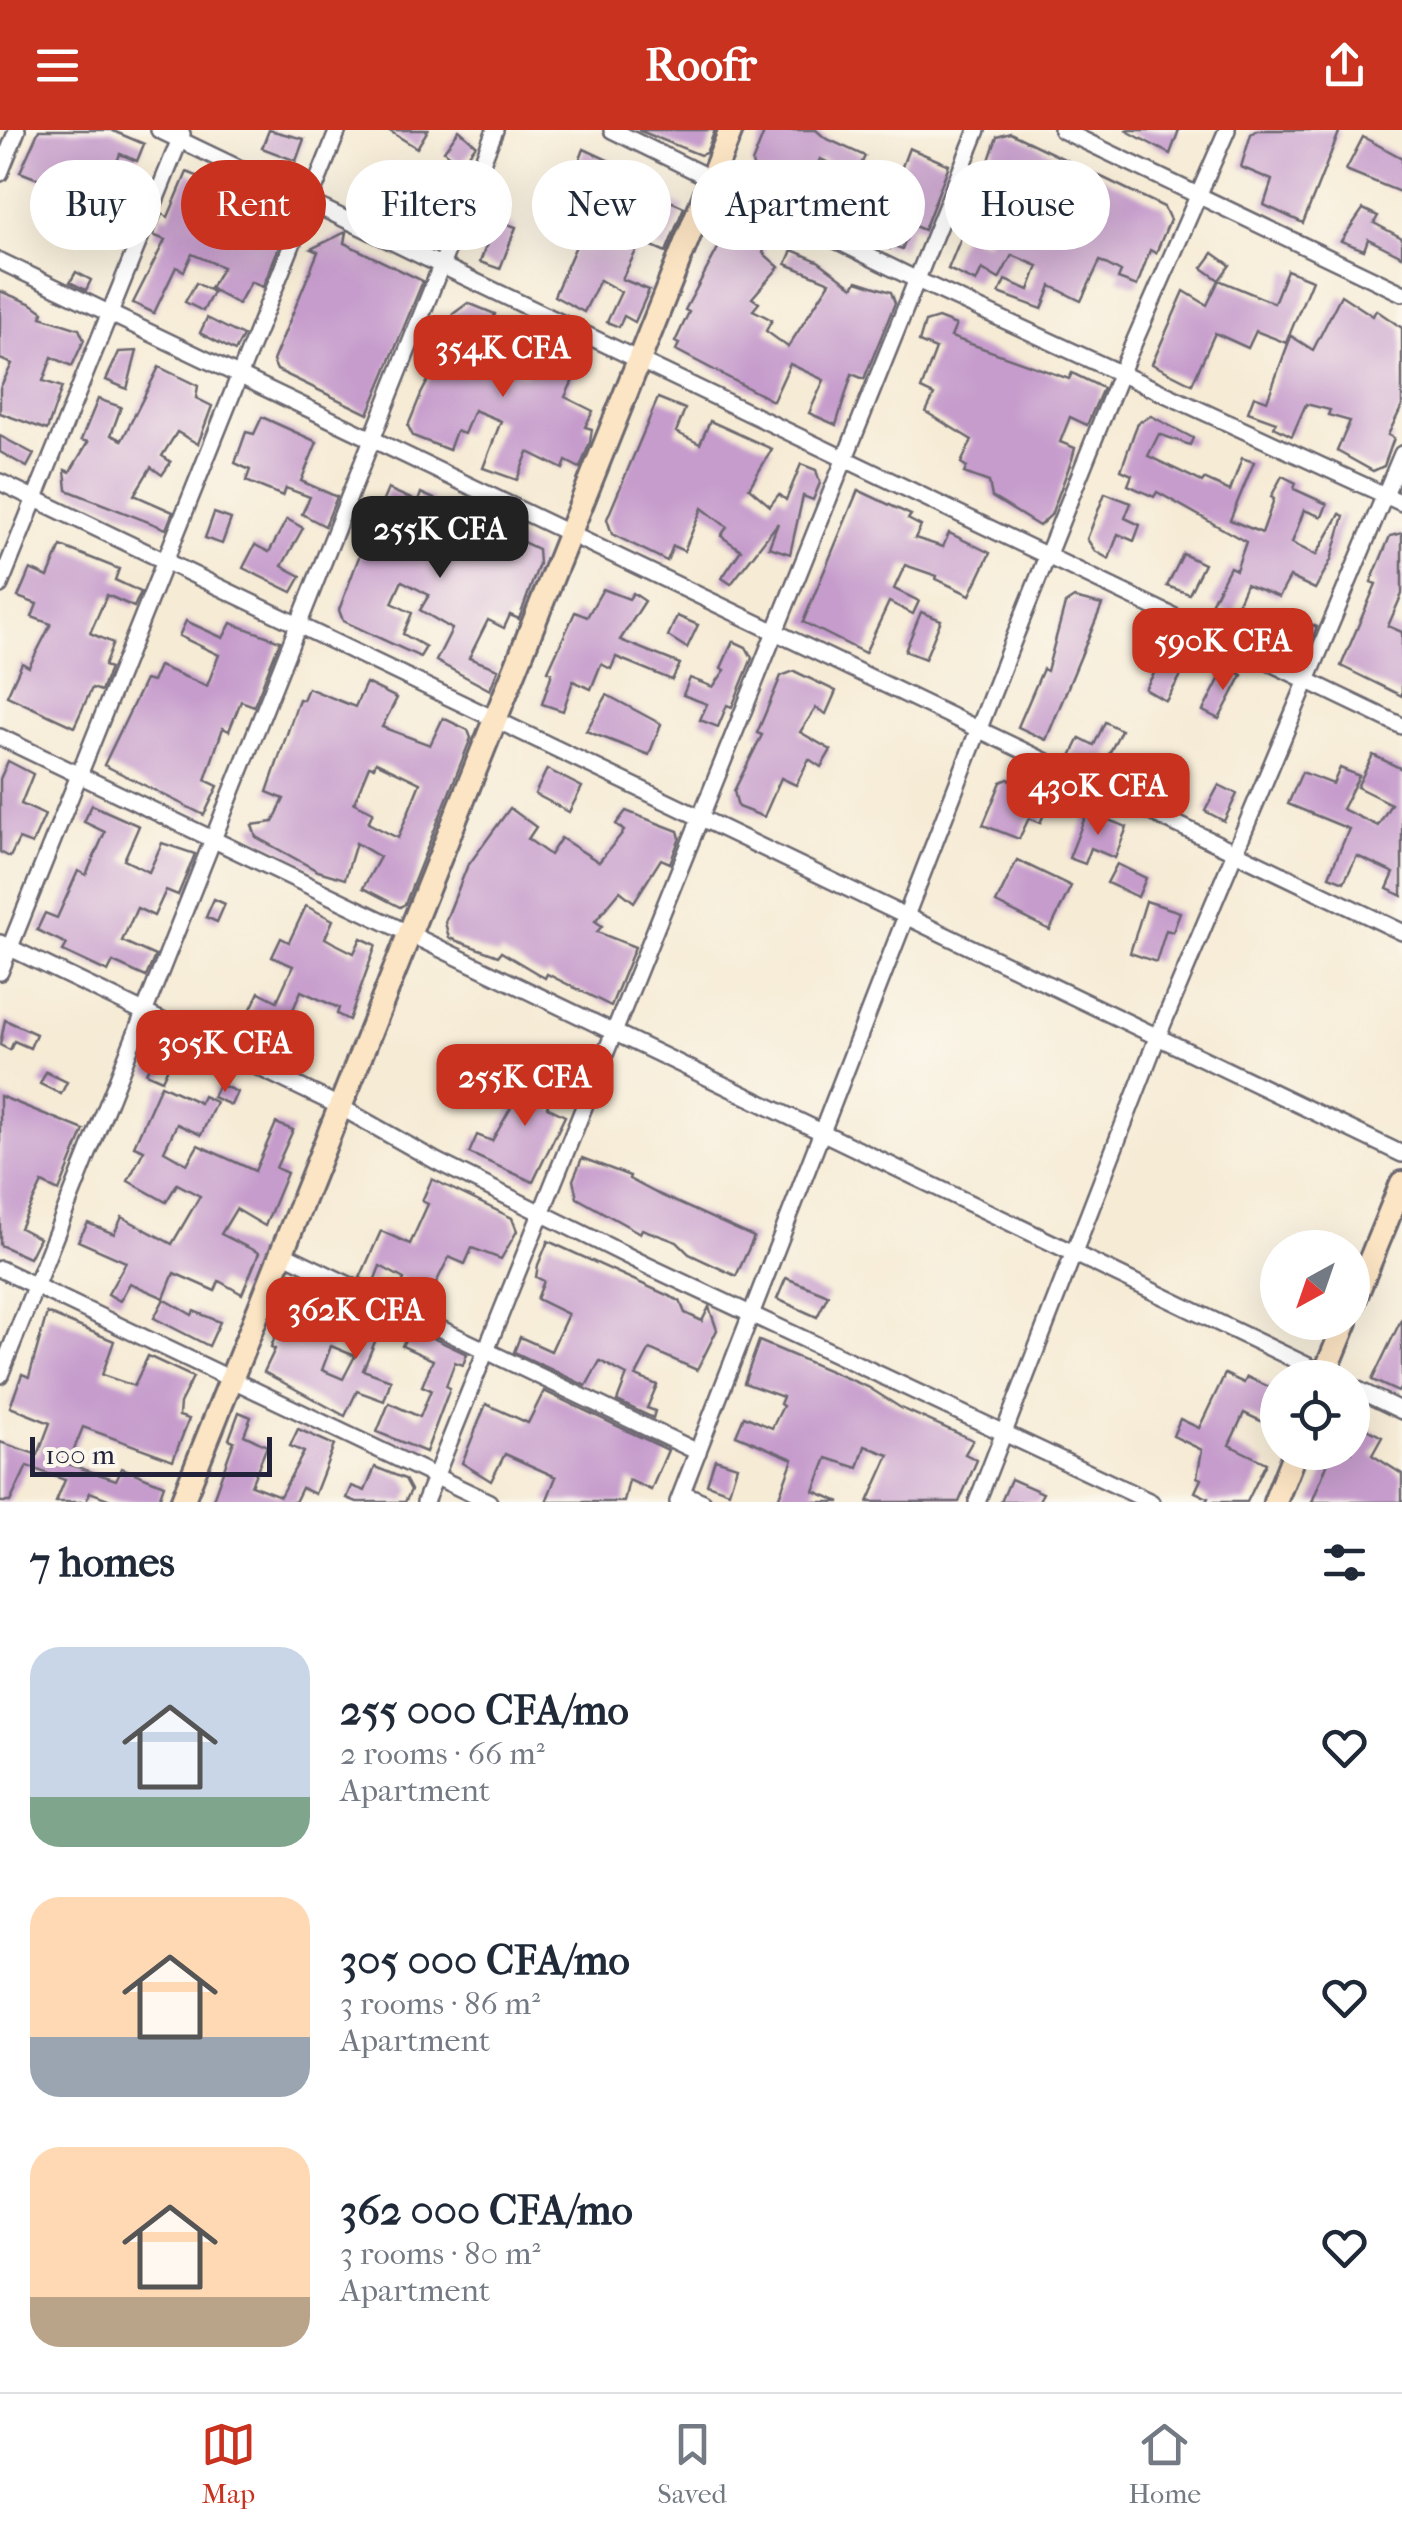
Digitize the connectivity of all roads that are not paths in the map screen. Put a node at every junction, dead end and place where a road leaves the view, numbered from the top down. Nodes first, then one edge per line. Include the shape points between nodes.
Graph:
1 (17, 130) edge
2 (159, 130) edge
3 (338, 130) edge
4 (495, 130) edge
5 (612, 130) edge
6 (731, 130) edge
7 (977, 130) edge
8 (1062, 130) edge
9 (1227, 130) edge
10 (181, 135) edge
11 (229, 160) edge
12 (326, 160) edge
13 (719, 160) edge
14 (691, 169) edge
15 (0, 173) edge
16 (1201, 196) junction
17 (326, 210) edge
18 (691, 229) edge
19 (290, 250) edge
20 (855, 250) edge
21 (0, 261) edge
22 (441, 266) junction
23 (916, 280) junction
24 (1402, 293) edge
25 (110, 313) junction
26 (638, 360) junction
27 (1121, 372) junction
28 (239, 376) junction
29 (372, 440) junction
30 (1402, 454) edge
31 (842, 458) junction
32 (0, 482) edge
33 (34, 499) junction
34 (1394, 499) edge
35 (568, 533) junction
36 (1048, 556) junction
37 (164, 562) junction
38 (0, 585) edge
39 (298, 626) junction
40 (772, 631) junction
41 (1309, 681) junction
42 (495, 720) junction
43 (1402, 726) edge
44 (978, 729) junction
45 (0, 738) edge
46 (79, 776) junction
47 (701, 819) junction
48 (213, 840) junction
49 (1236, 852) junction
50 (907, 918) junction
51 (1402, 932) edge
52 (408, 934) junction
53 (5, 945) edge
54 (0, 972) edge
55 (145, 1010) junction
56 (614, 1033) junction
57 (1158, 1038) junction
58 (337, 1105) junction
59 (824, 1133) junction
60 (1402, 1154) edge
61 (1402, 1183) edge
62 (543, 1214) junction
63 (280, 1252) junction
64 (1073, 1253) junction
65 (1370, 1261) edge
66 (0, 1270) edge
67 (36, 1286) junction
68 (752, 1315) junction
69 (489, 1350) junction
70 (1294, 1360) edge
71 (0, 1376) edge
72 (231, 1377) junction
73 (1370, 1396) edge
74 (1402, 1411) edge
75 (1005, 1430) junction
76 (698, 1452) junction
77 (1287, 1470) edge
78 (435, 1476) junction
79 (680, 1497) edge
80 (182, 1502) edge
81 (424, 1502) edge
82 (489, 1502) edge
83 (703, 1502) edge
84 (977, 1502) edge
85 (1151, 1502) edge
86 (1274, 1502) edge

1 - 15 street
2 - 10 street
3 - 12 street
4 - 22 street
5 - 14 street
6 - 13 street
7 - 23 street
8 - 16 street
9 - 16 street
10 - 11 street
10 - 25 street
16 - 24 street
16 - 27 street
17 - 22 street
18 - 26 street
19 - 28 street
20 - 23 street
21 - 25 street
22 - 26 street
22 - 29 street
23 - 27 street
23 - 31 street
25 - 28 street
25 - 33 street
26 - 31 street
26 - 35 street
27 - 34 street
27 - 36 street
28 - 29 street
28 - 37 street
29 - 35 street
29 - 39 street
30 - 34 street
31 - 36 street
31 - 40 street
32 - 33 street
33 - 37 street
33 - 38 street
34 - 41 street
35 - 40 street
35 - 42 street
36 - 41 street
36 - 44 street
37 - 39 street
37 - 46 street
39 - 42 street
39 - 48 street
40 - 44 street
40 - 47 street
41 - 43 street
41 - 49 street
42 - 47 street
42 - 52 street
44 - 49 street
44 - 50 street
45 - 46 street
46 - 48 street
46 - 53 street
47 - 50 street
47 - 56 street
48 - 52 street
48 - 55 street
49 - 51 street
49 - 57 street
50 - 57 street
50 - 59 street
52 - 56 street
52 - 58 street
53 - 54 street
53 - 55 street
55 - 58 street
55 - 67 street
56 - 59 street
56 - 62 street
57 - 60 street
57 - 64 street
58 - 62 street
58 - 63 street
59 - 64 street
59 - 68 street
61 - 65 street
62 - 68 street
62 - 69 street
63 - 69 street
63 - 72 street
64 - 70 street
64 - 75 street
66 - 67 street
67 - 71 street
67 - 72 street
68 - 75 street
68 - 76 street
69 - 76 street
69 - 78 street
72 - 78 street
72 - 80 street
73 - 74 street
75 - 84 street
75 - 85 street
76 - 79 street
77 - 86 street
78 - 81 street
78 - 82 street
79 - 83 street

